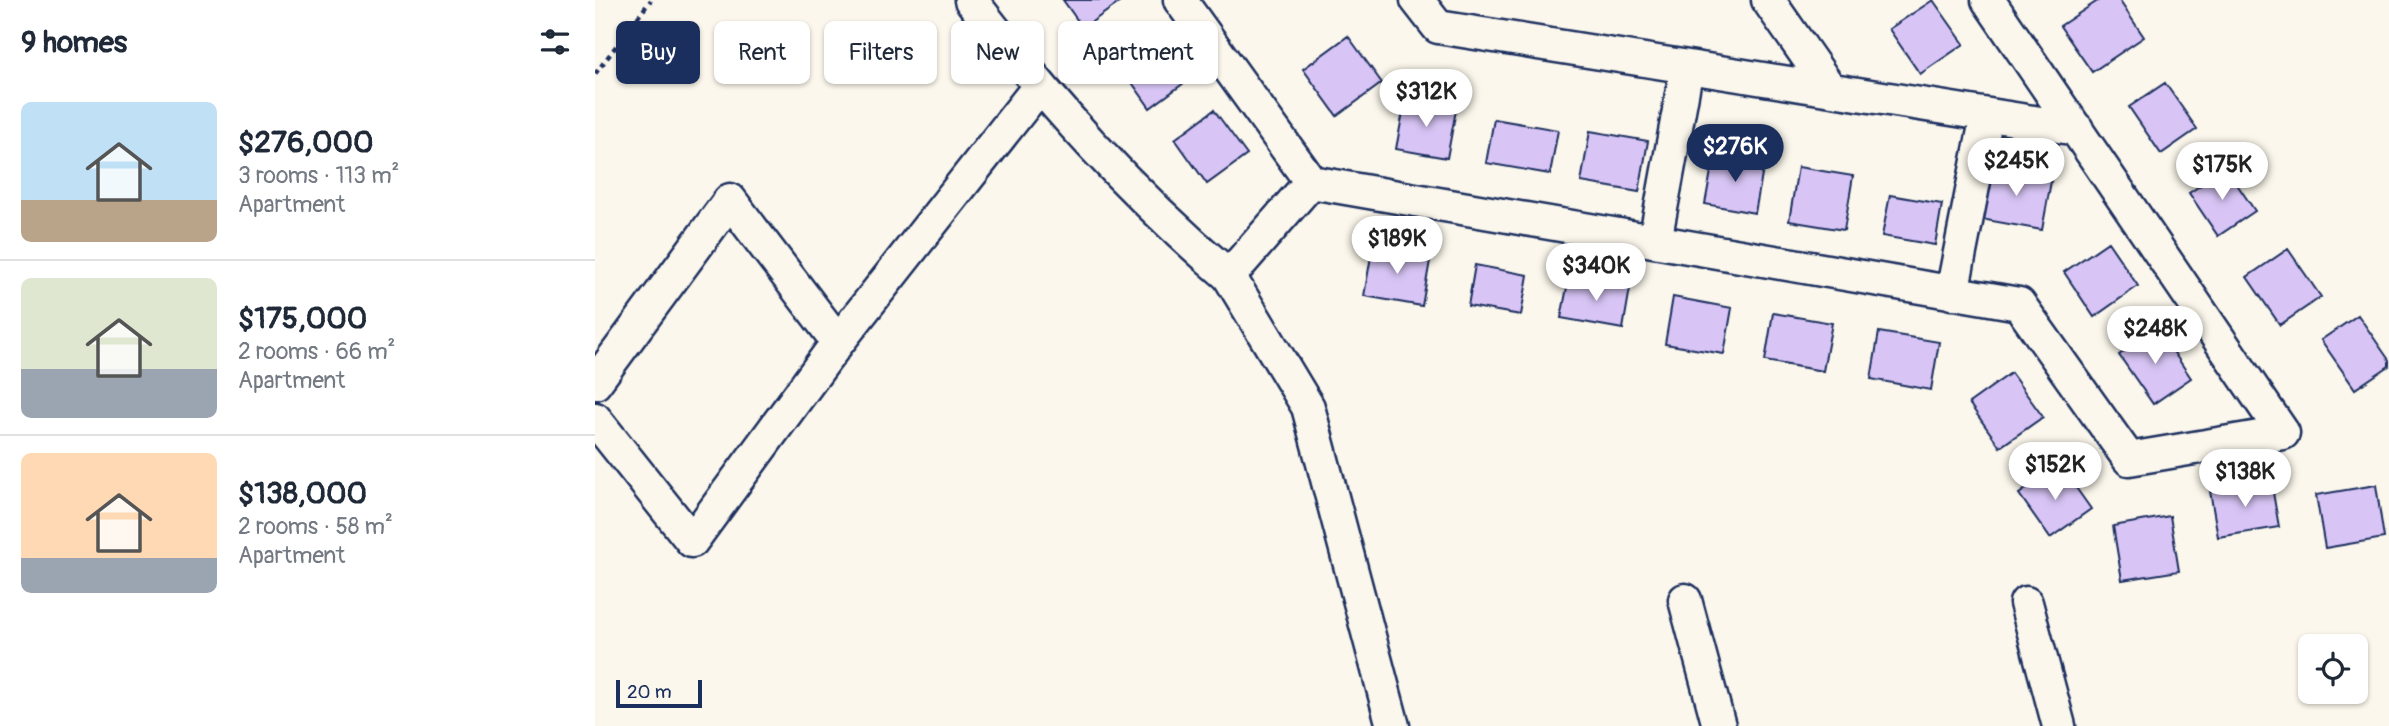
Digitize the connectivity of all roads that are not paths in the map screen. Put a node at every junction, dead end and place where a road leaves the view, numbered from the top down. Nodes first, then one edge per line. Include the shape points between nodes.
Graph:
1 (971, 0) edge
2 (1180, 0) edge
3 (1416, 0) edge
4 (1768, 0) edge
5 (1988, 0) edge
6 (1687, 67) junction
7 (1038, 88) junction
8 (1830, 89) junction
9 (1987, 114) junction
10 (2077, 129) junction
11 (1311, 182) junction
12 (1655, 241) junction
13 (1229, 276) junction
14 (1952, 293) junction
15 (838, 342) junction
16 (595, 383) edge
17 (595, 419) edge
18 (1685, 600) dead end
19 (2026, 603) dead end
20 (1392, 726) edge
21 (1719, 726) edge
22 (2059, 726) edge

1 - 7 street
2 - 11 street
3 - 6 street via 1439,27
4 - 8 street
5 - 10 street
6 - 8 street
6 - 12 street
7 - 13 street via 1129,186
7 - 15 street
8 - 9 street
9 - 10 street
9 - 14 street
10 - 14 street via 2283,433 2129,459 2019,304
11 - 12 street
11 - 13 street
12 - 14 street
13 - 20 street via 1308,407
15 - 16 street via 730,200
15 - 17 street via 692,541
18 - 21 street
19 - 22 street

